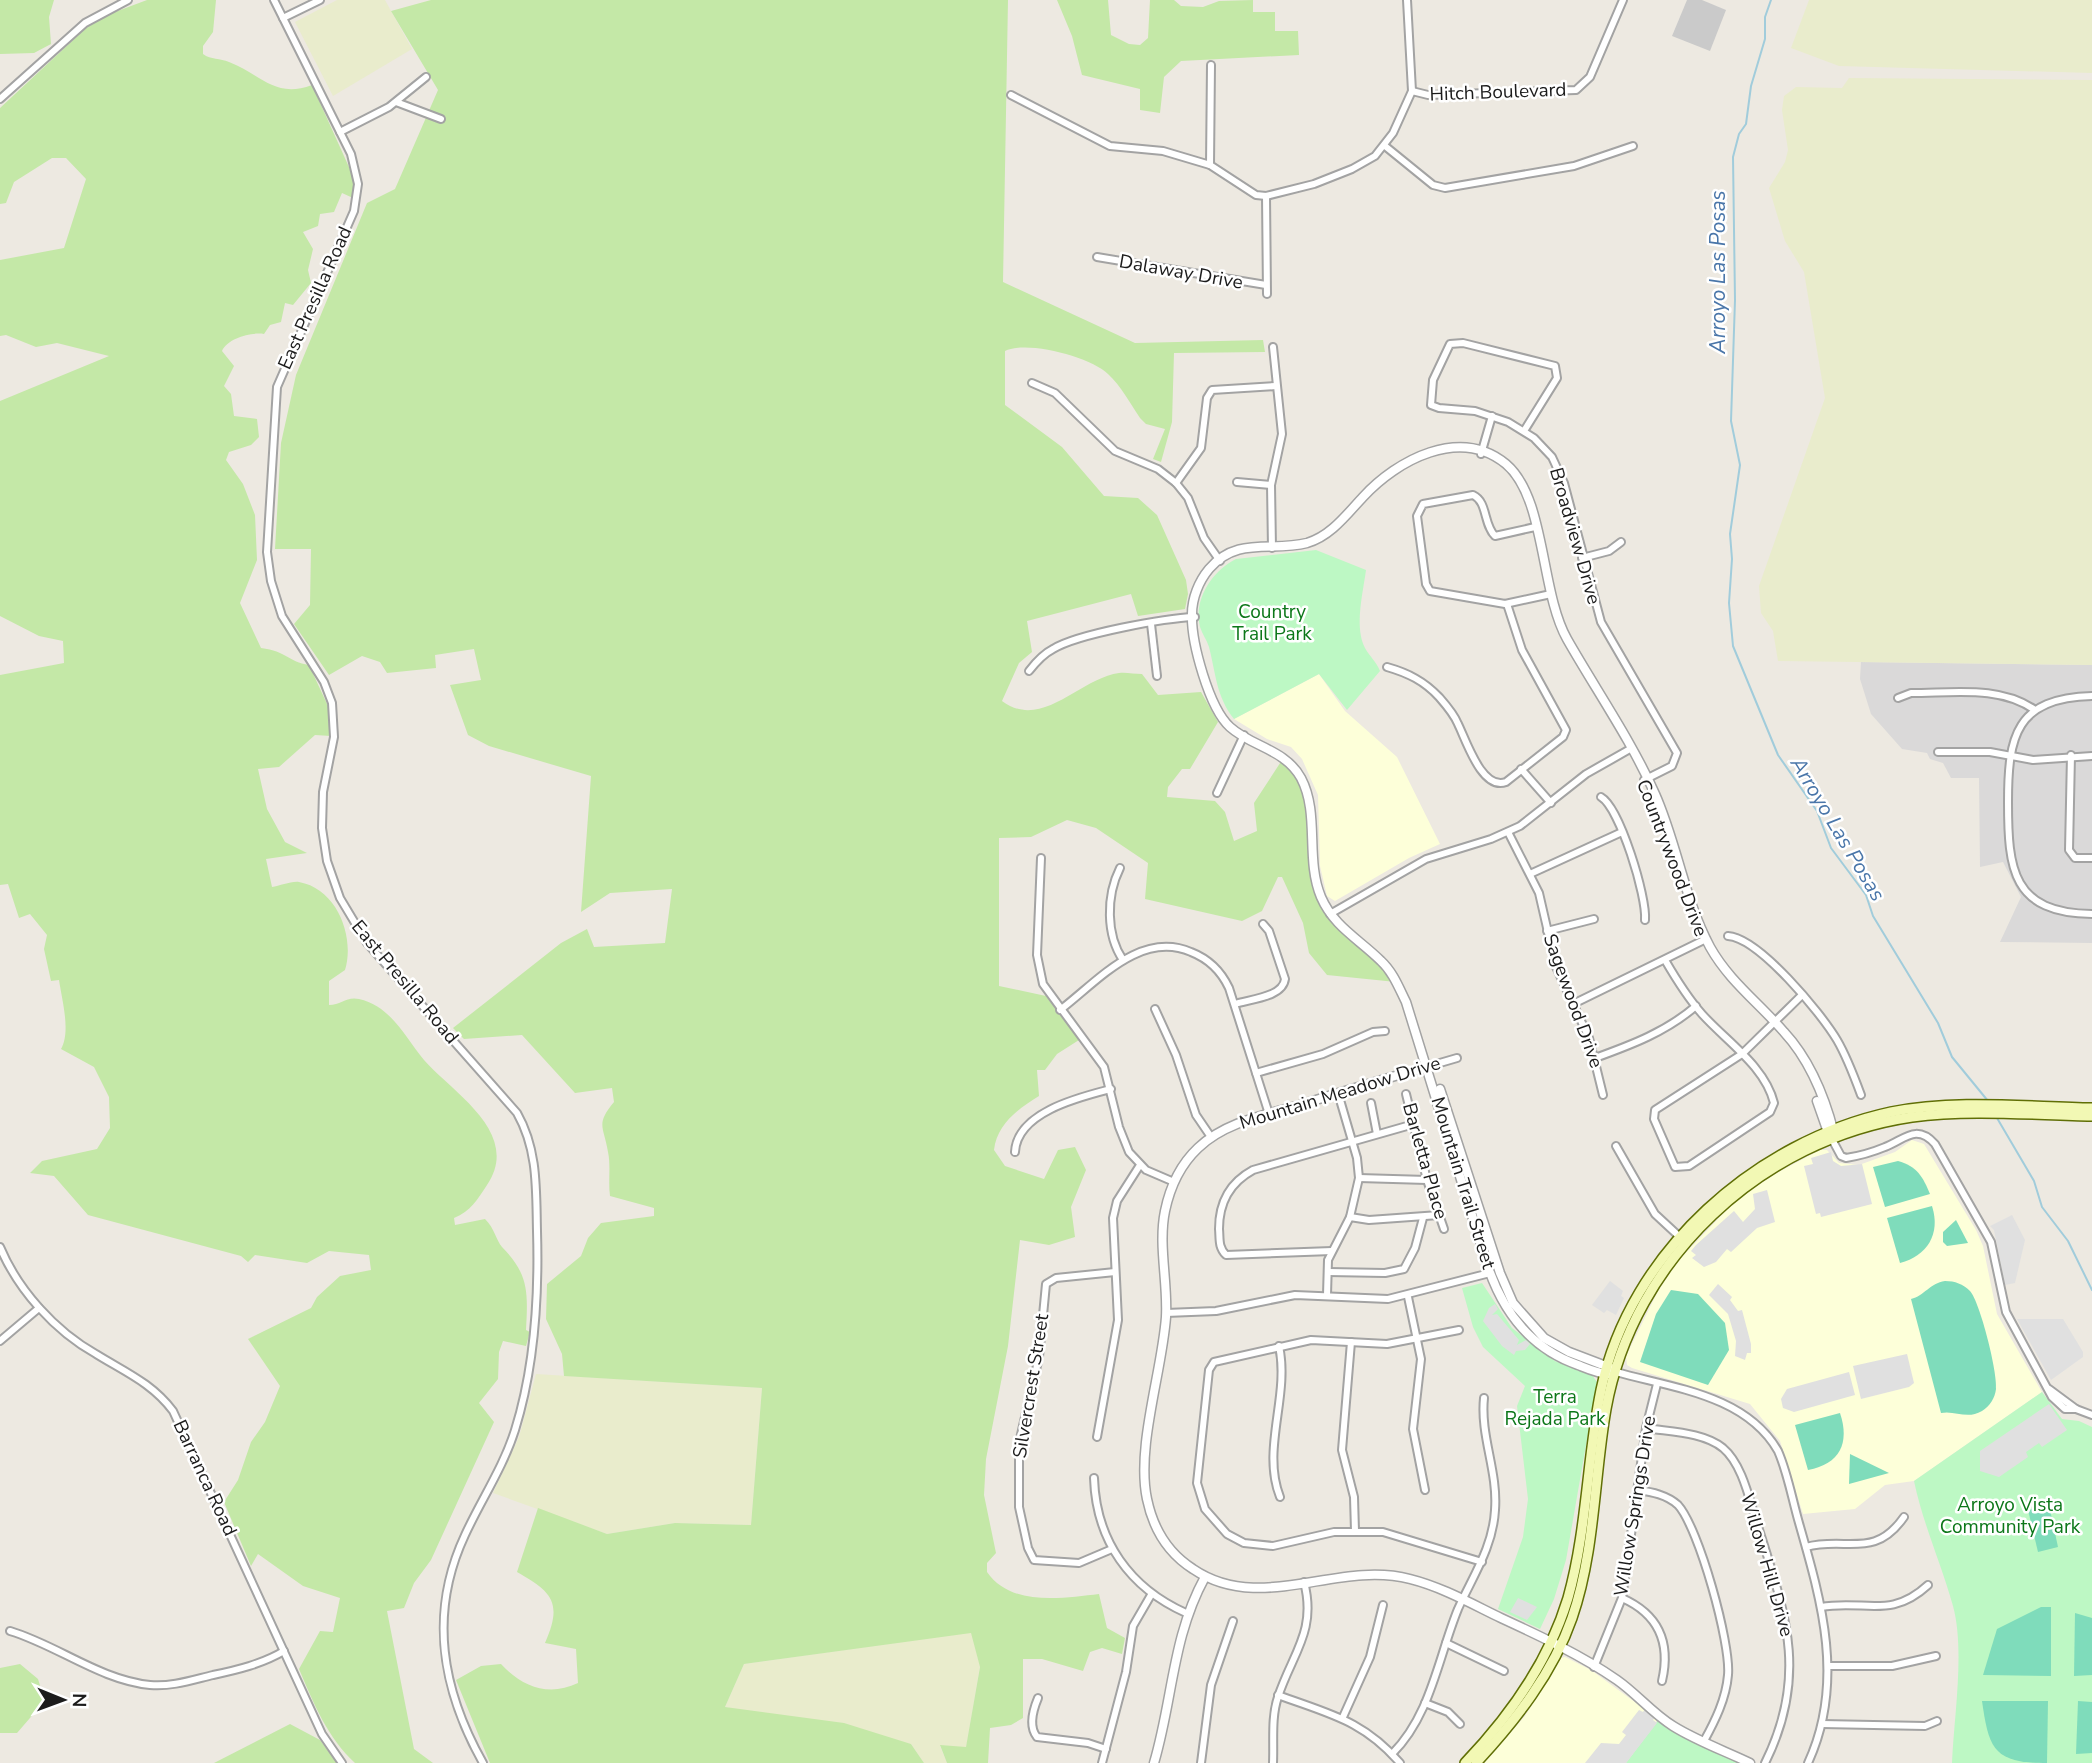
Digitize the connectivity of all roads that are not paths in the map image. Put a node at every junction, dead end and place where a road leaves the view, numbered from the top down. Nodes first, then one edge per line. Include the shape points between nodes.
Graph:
1 (128, 0) edge
2 (274, 0) edge
3 (320, 0) edge
4 (1407, 0) edge
5 (1623, 0) edge
6 (283, 18) junction
7 (1211, 65) dead end
8 (426, 77) dead end
9 (1412, 90) junction
10 (1011, 95) dead end
11 (0, 100) edge
12 (396, 102) junction
13 (441, 119) dead end
14 (340, 132) junction
15 (1385, 146) junction
16 (1633, 146) dead end
17 (1210, 165) junction
18 (1266, 196) junction
19 (1097, 257) dead end
20 (1266, 285) junction
21 (1267, 293) dead end
22 (1273, 347) dead end
23 (1032, 383) dead end
24 (1276, 386) junction
25 (1492, 416) junction
26 (1524, 431) junction
27 (1482, 452) junction
28 (1237, 482) dead end
29 (1176, 483) junction
30 (1271, 485) junction
31 (1533, 528) junction
32 (1621, 542) dead end
33 (1272, 547) junction
34 (1582, 558) junction
35 (1220, 561) junction
36 (1549, 595) junction
37 (1507, 604) junction
38 (1193, 617) junction
39 (1151, 624) junction
40 (1387, 667) dead end
41 (1029, 671) dead end
42 (1157, 676) dead end
43 (2092, 696) edge
44 (1898, 698) dead end
45 (2035, 710) junction
46 (1244, 735) junction
47 (1629, 750) junction
48 (1938, 752) dead end
49 (2071, 755) junction
50 (2008, 756) junction
51 (2092, 756) edge
52 (1521, 769) junction
53 (1646, 779) junction
54 (1217, 793) dead end
55 (1601, 797) dead end
56 (1551, 803) junction
57 (1508, 832) junction
58 (1622, 832) junction
59 (1041, 858) dead end
60 (2092, 858) edge
61 (1120, 868) dead end
62 (1530, 874) junction
63 (1331, 913) junction
64 (2092, 914) edge
65 (1594, 919) dead end
66 (1645, 920) dead end
67 (1263, 924) dead end
68 (1547, 932) junction
69 (1728, 936) dead end
70 (1704, 940) junction
71 (1123, 960) junction
72 (1665, 960) junction
73 (1802, 995) junction
74 (1235, 1004) junction
75 (1573, 1004) junction
76 (1696, 1006) junction
77 (1156, 1009) dead end
78 (1060, 1010) junction
79 (1773, 1022) junction
80 (1385, 1031) dead end
81 (1742, 1054) junction
82 (1457, 1058) dead end
83 (1595, 1058) junction
84 (1430, 1066) junction
85 (1256, 1073) junction
86 (1111, 1089) junction
87 (1338, 1093) junction
88 (1406, 1094) dead end
89 (1603, 1095) dead end
90 (1861, 1095) dead end
91 (1371, 1103) dead end
92 (2092, 1108) edge
93 (2017, 1111) junction
94 (1269, 1114) junction
95 (2092, 1116) edge
96 (1414, 1124) junction
97 (1377, 1134) junction
98 (1832, 1136) junction
99 (1211, 1137) junction
100 (1352, 1141) junction
101 (1616, 1146) dead end
102 (1015, 1152) dead end
103 (1140, 1165) junction
104 (1359, 1178) junction
105 (1427, 1180) junction
106 (1174, 1182) junction
107 (1439, 1214) junction
108 (1350, 1217) junction
109 (1423, 1218) junction
110 (1444, 1229) dead end
111 (1684, 1240) junction
112 (0, 1247) edge
113 (1332, 1251) junction
114 (1115, 1272) junction
115 (1328, 1272) junction
116 (1490, 1273) junction
117 (1327, 1295) junction
118 (1408, 1297) junction
119 (39, 1308) junction
120 (1166, 1313) junction
121 (1459, 1330) dead end
122 (1417, 1339) junction
123 (0, 1341) edge
124 (1351, 1342) junction
125 (1279, 1346) junction
126 (1610, 1371) junction
127 (1657, 1384) junction
128 (1484, 1398) dead end
129 (2092, 1415) edge
130 (1646, 1428) junction
131 (1097, 1437) dead end
132 (1094, 1478) dead end
133 (1425, 1490) dead end
134 (1638, 1490) junction
135 (1280, 1497) dead end
136 (1904, 1517) dead end
137 (1355, 1531) junction
138 (1806, 1547) junction
139 (1112, 1549) junction
140 (1482, 1562) junction
141 (1205, 1577) junction
142 (1304, 1582) junction
143 (1928, 1585) dead end
144 (1152, 1595) junction
145 (1622, 1598) junction
146 (1463, 1599) junction
147 (1382, 1605) dead end
148 (1821, 1607) junction
149 (1186, 1613) junction
150 (1233, 1621) dead end
151 (10, 1631) dead end
152 (1550, 1641) junction
153 (1446, 1643) junction
154 (1559, 1647) junction
155 (284, 1651) junction
156 (1936, 1656) dead end
157 (1829, 1666) junction
158 (1594, 1667) junction
159 (1504, 1671) dead end
160 (1662, 1681) dead end
161 (1278, 1695) junction
162 (1038, 1698) dead end
163 (1425, 1703) junction
164 (1343, 1717) junction
165 (1937, 1721) dead end
166 (1460, 1724) dead end
167 (1822, 1724) junction
168 (1704, 1741) junction
169 (1106, 1749) junction
170 (1392, 1754) junction
171 (342, 1763) edge
172 (484, 1763) edge
173 (1102, 1763) edge
174 (1154, 1763) edge
175 (1201, 1763) edge
176 (1273, 1763) edge
177 (1400, 1763) edge
178 (1465, 1763) edge
179 (1476, 1763) edge
180 (1750, 1763) edge
181 (1765, 1763) edge
182 (1808, 1763) edge

1 - 11 street via 85,23
2 - 6 street, East Presilla Road
3 - 6 street
4 - 9 street
5 - 9 street, Hitch Boulevard via 1590,77 1578,89 1428,95
6 - 14 street, East Presilla Road
7 - 17 street
8 - 12 street
9 - 15 street, Hitch Boulevard
10 - 17 street via 1110,146 1163,151
12 - 13 street
12 - 14 street
14 - 172 street, East Presilla Road via 355,164 356,203 277,387 268,560 282,615 324,682 331,703 334,737 323,792 322,828 327,862 340,898 367,943 512,1104 528,1135 534,1161 538,1297 523,1399 503,1461 458,1551 444,1619 452,1697
15 - 16 street via 1442,188 1574,166
15 - 18 street, Hitch Boulevard via 1352,169
17 - 18 street via 1255,195
18 - 20 street, Dalaway Drive
19 - 20 street, Dalaway Drive
20 - 21 street, Dalaway Drive
22 - 24 street
23 - 29 street via 1055,393 1115,451 1158,469
24 - 29 street via 1212,390 1201,448
24 - 30 street via 1282,434
25 - 26 street, Broadview Drive
25 - 26 street, Broadview Drive via 1431,405 1437,368 1452,342 1557,368 1557,378
25 - 27 street
26 - 34 street, Broadview Drive via 1544,447 1557,466
27 - 31 street, Countrywood Drive via 1508,466 1518,478 1527,495
27 - 33 street via 1441,450 1404,463 1380,478 1326,534 1304,544
28 - 30 street
29 - 35 street
30 - 33 street
31 - 36 street, Countrywood Drive
31 - 37 street via 1495,536 1482,502 1474,495 1419,508 1430,591
32 - 34 street via 1609,551
33 - 35 street via 1238,549
34 - 53 street, Broadview Drive via 1601,622 1677,753 1672,766
35 - 38 street, Mountain Trail Street via 1202,579
36 - 37 street
36 - 47 street, Countrywood Drive via 1564,633
37 - 52 street via 1522,650 1566,730
38 - 39 street
38 - 46 street, Mountain Trail Street via 1211,701 1227,725
39 - 41 street via 1058,646
39 - 42 street
40 - 52 street via 1414,677 1437,695 1457,720 1490,781 1503,784
43 - 45 street via 2059,698
44 - 45 street via 1911,693 2005,694
45 - 50 street via 2019,729
46 - 54 street
46 - 63 street, Mountain Trail Street via 1284,757 1302,780 1309,803 1315,881
47 - 53 street, Countrywood Drive
47 - 56 street via 1586,774
48 - 50 street
49 - 50 street via 2033,760
49 - 51 street
49 - 60 street via 2069,850 2075,858
50 - 64 street via 2008,849 2017,877 2037,901 2054,910
52 - 56 street
53 - 70 street, Countrywood Drive via 1665,816
55 - 58 street via 1610,804
56 - 57 street
57 - 62 street, Sagewood Drive
57 - 63 street via 1426,859
58 - 62 street
58 - 66 street via 1645,900
59 - 78 street via 1038,969
61 - 71 street via 1114,881 1110,930
62 - 68 street, Sagewood Drive
63 - 84 street, Mountain Trail Street via 1392,968
65 - 68 street
67 - 74 street via 1275,948 1284,985
68 - 75 street, Sagewood Drive
69 - 73 street via 1746,942
70 - 72 street
70 - 79 street, Countrywood Drive via 1730,977
71 - 74 street via 1152,947 1186,949 1219,970
71 - 78 street
72 - 75 street
72 - 76 street
73 - 79 street
73 - 90 street via 1838,1041
74 - 85 street
75 - 83 street, Sagewood Drive
76 - 81 street
76 - 83 street via 1643,1040
77 - 99 street via 1196,1115
78 - 86 street via 1099,1059
79 - 81 street
79 - 98 street, Countrywood Drive via 1806,1062
80 - 85 street
81 - 81 street via 1654,1111 1673,1165 1689,1166 1772,1110 1774,1100 1766,1084
82 - 84 street, Mountain Meadow Drive
83 - 89 street, Sagewood Drive
84 - 87 street, Mountain Meadow Drive
84 - 116 street, Mountain Trail Street
84 - 126 street, Mountain Trail Street via 1513,1303 1550,1342
85 - 94 street
86 - 102 street via 1044,1113 1020,1135
86 - 103 street via 1122,1138
87 - 94 street, Mountain Meadow Drive
87 - 100 street
88 - 96 street, Barletta Place
91 - 97 street
92 - 93 main road
93 - 95 main road
93 - 98 main road via 1894,1112
94 - 99 street, Mountain Meadow Drive
96 - 97 street
96 - 105 street, Barletta Place
97 - 100 street
98 - 111 main road via 1797,1144 1751,1174
98 - 129 street via 1846,1158 1888,1147 1907,1134 1922,1134 1935,1144 1988,1234 2006,1312 2055,1402
99 - 106 street, Mountain Meadow Drive via 1190,1157
100 - 104 street
100 - 113 street via 1245,1174 1222,1202 1220,1247 1229,1256
101 - 111 street via 1655,1214
103 - 106 street via 1158,1178
103 - 114 street via 1115,1207
104 - 105 street
104 - 108 street
105 - 107 street, Barletta Place
106 - 120 street, Mountain Meadow Drive via 1164,1218
107 - 109 street
107 - 110 street, Barletta Place
108 - 109 street
108 - 113 street
109 - 115 street via 1404,1269
111 - 126 main road
112 - 119 street, Barranca Road
113 - 115 street
114 - 131 street via 1118,1320
114 - 139 street, Silvercrest Street via 1056,1278 1046,1284 1039,1357 1021,1428 1017,1486 1034,1560 1079,1563
115 - 117 street
116 - 118 street
116 - 126 street, Mountain Trail Street via 1510,1315 1535,1343 1559,1358
117 - 118 street via 1367,1300
117 - 120 street via 1295,1295 1216,1311
118 - 122 street
119 - 123 street
119 - 155 street, Barranca Road via 82,1345 148,1384 173,1411
120 - 141 street, Mountain Meadow Drive via 1145,1488 1153,1522 1163,1539
121 - 122 street
122 - 124 street via 1387,1344
122 - 133 street via 1422,1369 1413,1433
124 - 125 street via 1322,1339
124 - 137 street via 1342,1450 1354,1497
125 - 135 street via 1283,1367 1273,1465
125 - 137 street via 1212,1364 1196,1471 1200,1498 1221,1528 1252,1545 1273,1546
126 - 127 street, Mountain Trail Street
126 - 152 main road via 1596,1418 1573,1575
126 - 154 main road via 1581,1585
127 - 130 street, Willow Springs Drive
127 - 138 street, Mountain Trail Street via 1717,1401 1747,1416 1767,1433 1784,1465
128 - 140 street via 1496,1508
130 - 134 street, Willow Springs Drive
130 - 181 street, Willow Hill Drive via 1700,1437 1721,1447 1735,1463 1750,1503 1783,1607 1791,1653 1783,1720
132 - 139 street
134 - 145 street, Willow Springs Drive
134 - 168 street via 1672,1500 1686,1516 1721,1621 1728,1675 1723,1702
136 - 138 street via 1875,1542
137 - 140 street via 1405,1536
138 - 148 street, Mountain Trail Street
139 - 144 street via 1126,1572
140 - 146 street
141 - 142 street, Mountain Meadow Drive via 1253,1589
141 - 149 street
142 - 146 street, Mountain Meadow Drive via 1350,1574 1394,1575
142 - 161 street via 1307,1626
143 - 148 street via 1880,1608
144 - 149 street
144 - 169 street via 1133,1626
145 - 158 street, Willow Springs Drive
145 - 160 street via 1648,1614 1659,1628 1665,1656
146 - 152 street, Mountain Meadow Drive
146 - 153 street
147 - 164 street via 1373,1648
148 - 157 street, Mountain Trail Street
149 - 174 street
150 - 175 street via 1211,1685
151 - 155 street via 42,1641 117,1678 150,1685 182,1683 240,1669
152 - 154 street, Mountain Meadow Drive
152 - 178 main road via 1518,1701
153 - 159 street
153 - 163 street
154 - 158 street, Mountain Meadow Drive
154 - 179 main road via 1516,1717
155 - 171 street, Barranca Road via 325,1740
156 - 157 street via 1892,1666
157 - 167 street, Mountain Trail Street
158 - 168 street, Mountain Meadow Drive via 1628,1688 1660,1718
161 - 164 street
161 - 176 street
162 - 169 street via 1032,1720 1038,1737
163 - 166 street via 1448,1712
163 - 170 street via 1413,1730
164 - 170 street
165 - 167 street via 1925,1726
167 - 182 street, Mountain Trail Street
168 - 180 street, Mountain Meadow Drive
169 - 173 street
170 - 177 street

